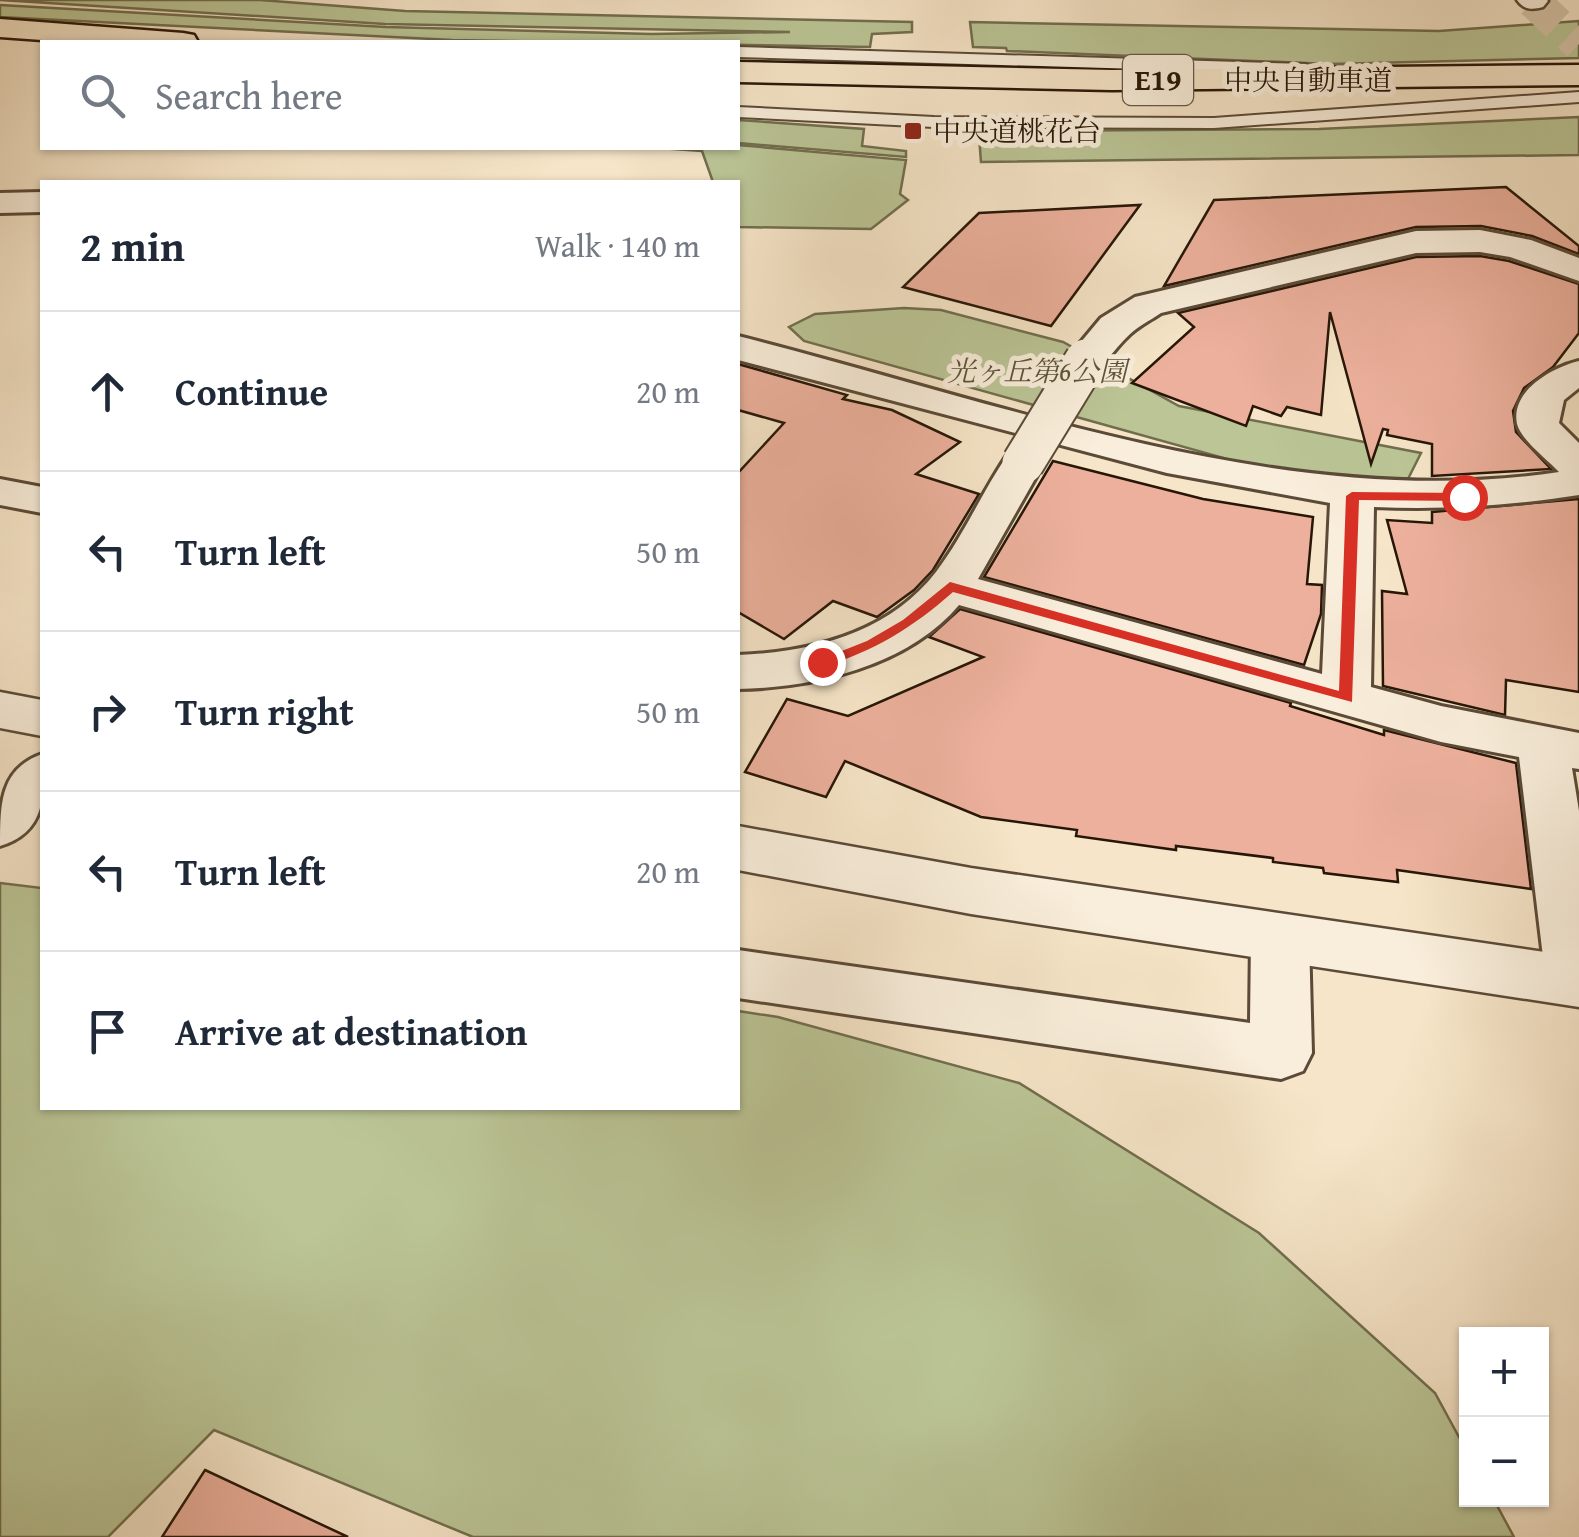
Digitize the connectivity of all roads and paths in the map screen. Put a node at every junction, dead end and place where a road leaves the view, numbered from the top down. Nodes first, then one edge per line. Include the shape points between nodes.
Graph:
1 (0, 28) edge
2 (157, 40) edge
3 (0, 51) edge
4 (740, 52) edge
5 (40, 54) edge
6 (740, 72) edge
7 (1575, 86) edge
8 (740, 94) edge
9 (740, 112) edge
10 (40, 202) edge
11 (0, 203) edge
12 (1579, 270) edge
13 (740, 349) edge
14 (1579, 373) edge
15 (1579, 468) edge
16 (1579, 482) edge
17 (0, 492) edge
18 (1352, 496) junction
19 (40, 500) edge
20 (950, 587) junction
21 (740, 672) edge
22 (1346, 698) junction
23 (0, 710) edge
24 (40, 718) edge
25 (1561, 749) edge
26 (40, 776) edge
27 (0, 826) edge
28 (0, 834) edge
29 (40, 844) edge
30 (740, 848) edge
31 (1280, 938) junction
32 (740, 974) edge
33 (1577, 982) edge

1 - 2 highway
3 - 5 highway
4 - 7 lane
6 - 7 highway, 中央自動車道 / E19
7 - 8 highway, 中央自動車道 / E19 via 1118,102
7 - 9 lane via 1214,124 934,122
10 - 11 street
12 - 20 street, bridge via 1480,241 1416,242 1148,306 1115,326 1086,360
13 - 18 street via 1152,458
14 - 15 street via 1553,385 1538,403 1538,425
16 - 18 street via 1464,497
17 - 19 street
18 - 22 street
20 - 21 street via 872,645 822,662
20 - 22 street
22 - 25 street
23 - 24 street
25 - 33 street
26 - 27 street
28 - 29 street
30 - 31 street via 970,892
31 - 32 street via 1281,1054
31 - 33 street

